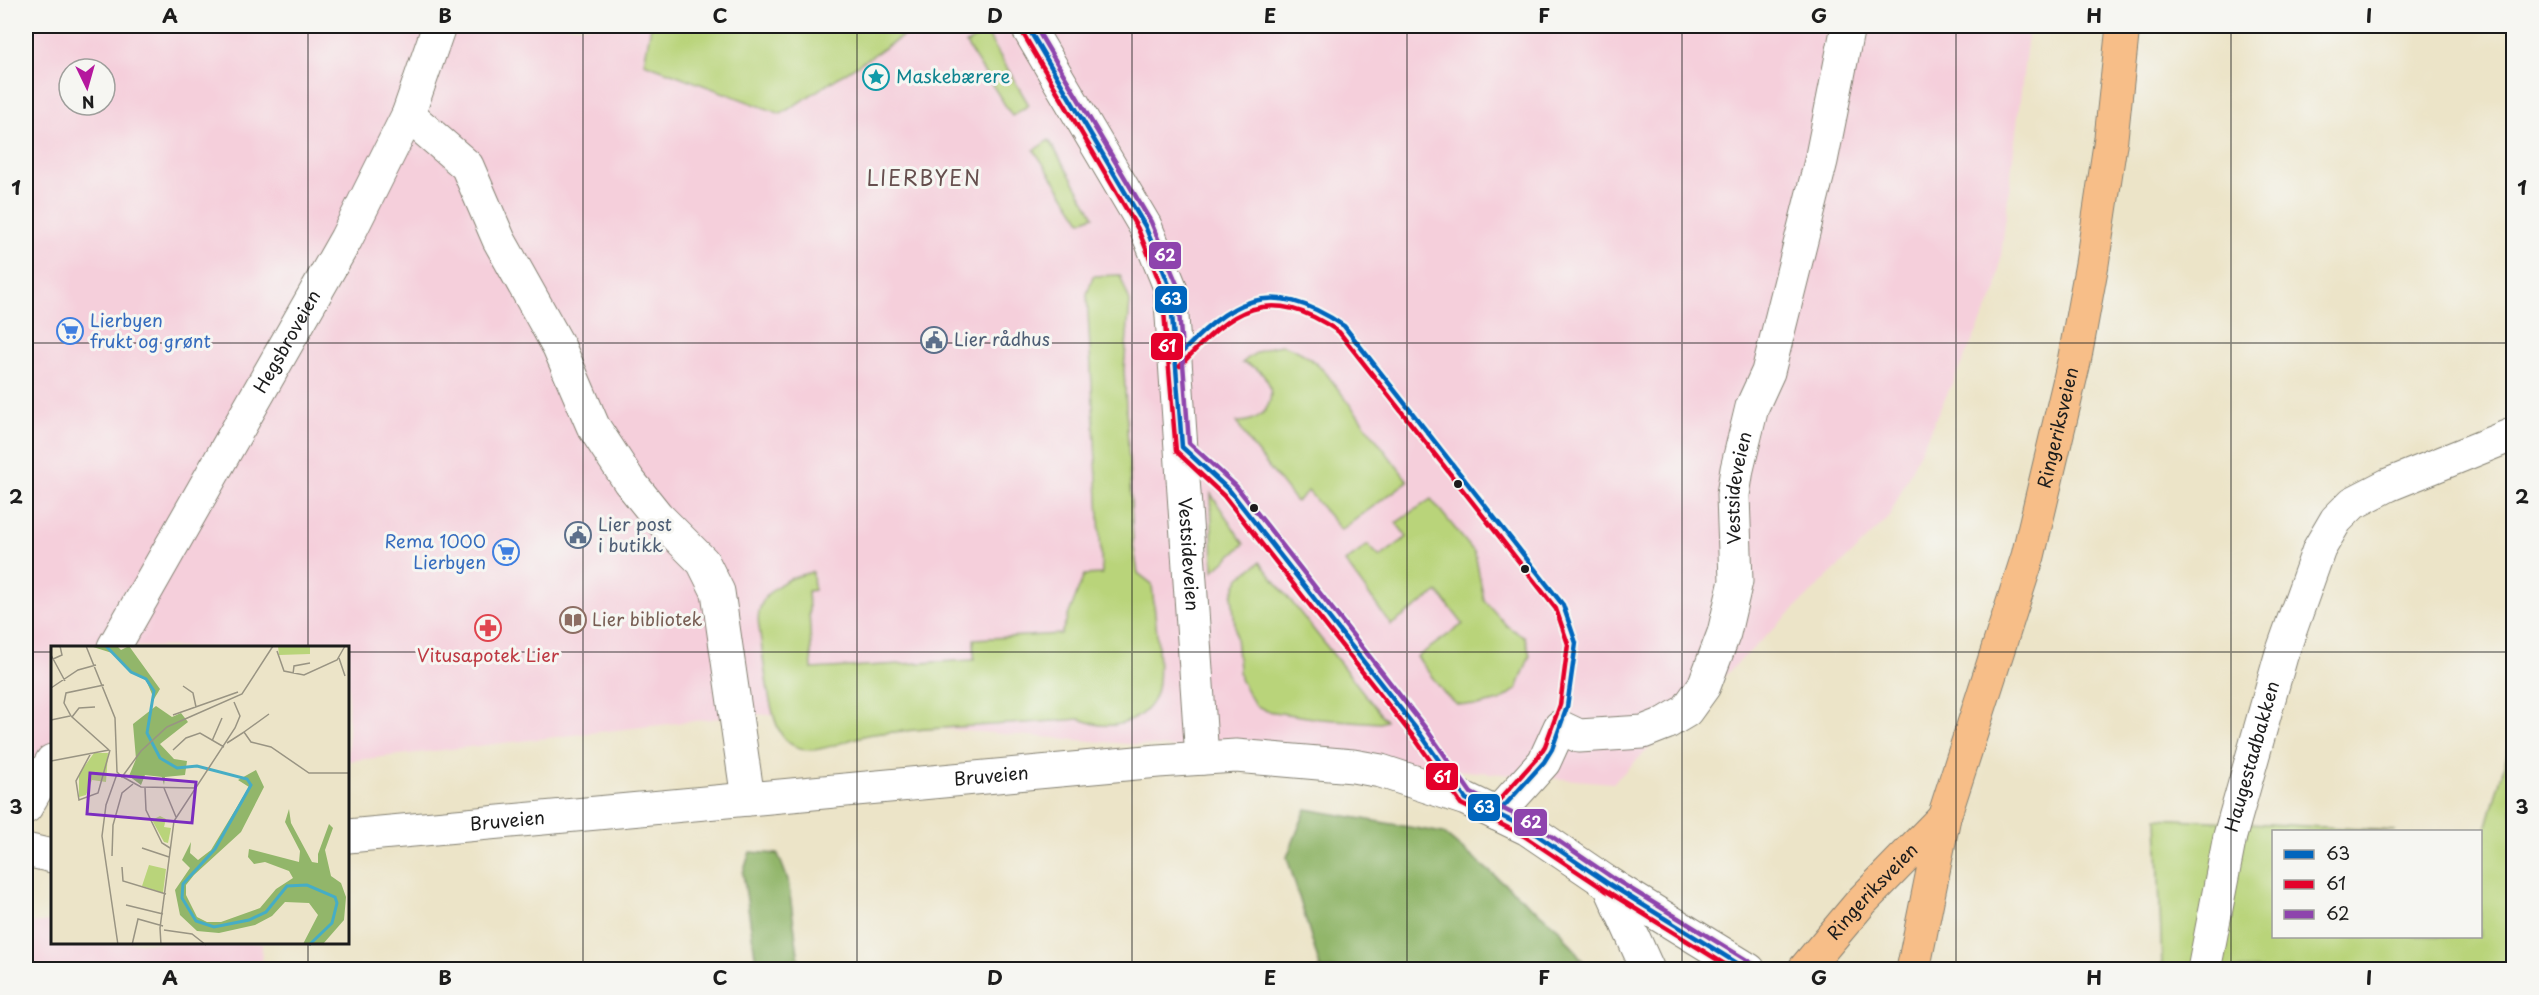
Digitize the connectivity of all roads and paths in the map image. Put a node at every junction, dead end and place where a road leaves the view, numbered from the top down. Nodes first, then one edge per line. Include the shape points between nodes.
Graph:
1 (439, 26) edge
2 (1027, 26) edge
3 (1848, 26) edge
4 (2123, 26) edge
5 (408, 115) junction
6 (2514, 434) edge
7 (115, 646) edge
8 (1202, 759) junction
9 (51, 763) edge
10 (748, 799) junction
11 (26, 807) edge
12 (1497, 814) junction
13 (1944, 818) junction
14 (350, 836) edge
15 (26, 850) edge
16 (51, 856) edge
17 (1609, 884) junction
18 (1648, 969) edge
19 (1749, 969) edge
20 (1804, 969) edge
21 (1913, 969) edge
22 (2204, 969) edge

1 - 5 street, Hegsbroveien
2 - 8 street, Vestsideveien via 1145,226 1170,287
3 - 12 street, Vestsideveien via 1819,172 1768,372 1752,407 1737,469 1733,495 1736,581 1724,633 1704,686 1686,711 1643,732 1579,736 1560,727 1544,762
4 - 13 main road, Ringeriksveien via 2104,184 2074,362 2028,556
5 - 7 street, Hegsbroveien via 346,239
5 - 10 street via 467,166 499,240 559,347 593,426 629,481 710,574 718,592
6 - 22 street, Haugestadbakken via 2353,503 2336,520 2319,549 2281,656 2230,836
8 - 10 street, Bruveien
8 - 12 street, Bruveien via 1236,756 1306,760 1382,771 1466,799
9 - 11 street
10 - 14 street, Bruveien
12 - 17 street, Bruveien via 1528,829
13 - 20 main road, Ringeriksveien via 1862,901
13 - 21 main road, Ringeriksveien
15 - 16 street
17 - 18 street
17 - 19 street, Bruveien

